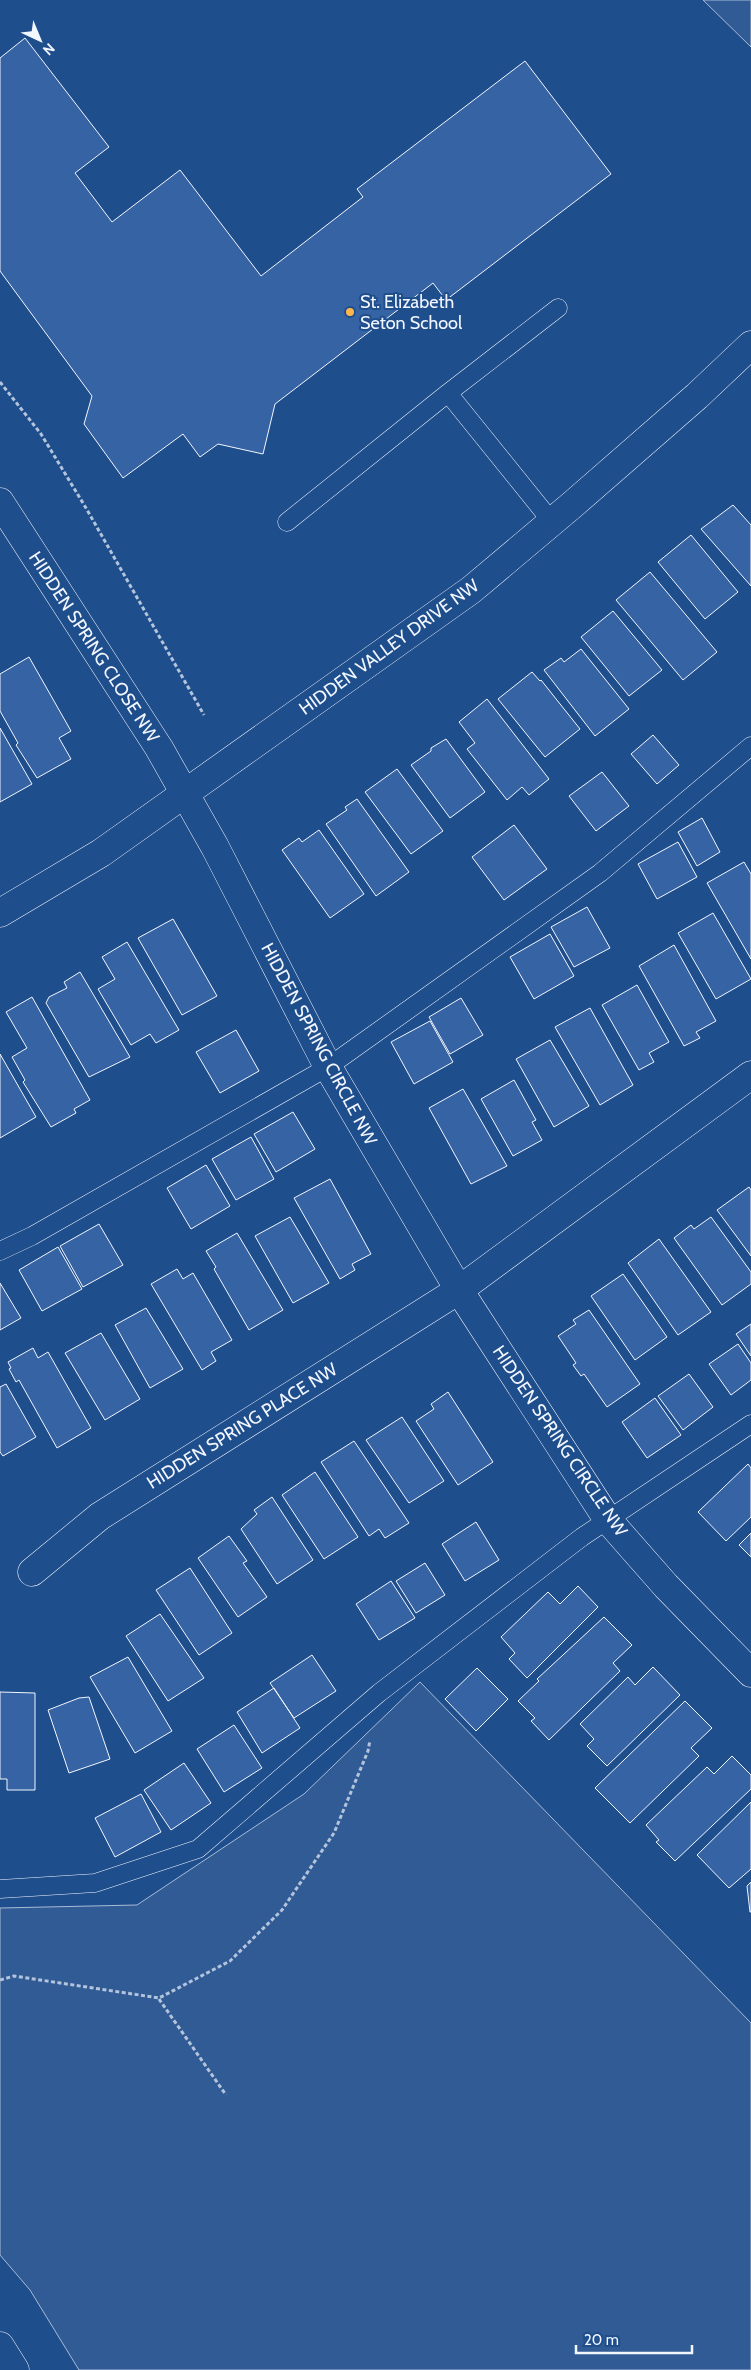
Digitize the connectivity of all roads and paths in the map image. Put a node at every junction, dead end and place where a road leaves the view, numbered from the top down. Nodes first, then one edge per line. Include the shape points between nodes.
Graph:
1 (558, 308) dead end
2 (751, 345) edge
3 (0, 382) edge
4 (448, 393) junction
5 (0, 502) edge
6 (287, 522) dead end
7 (552, 522) junction
8 (204, 715) dead end
9 (751, 746) edge
10 (185, 795) junction
11 (0, 912) edge
12 (328, 1067) junction
13 (751, 1075) edge
14 (0, 1251) edge
15 (459, 1290) junction
16 (751, 1424) edge
17 (608, 1520) junction
18 (32, 1572) dead end
19 (751, 1673) edge
20 (379, 1693) junction
21 (0, 1889) edge
22 (0, 1980) edge
23 (159, 1998) junction
24 (226, 2094) dead end
25 (0, 2346) edge
26 (15, 2370) edge

1 - 4 lane
2 - 7 street, HIDDEN VALLEY DRIVE NW
3 - 8 path via 41,434
4 - 6 lane
4 - 7 lane
5 - 10 street, HIDDEN SPRING CLOSE NW via 159,748
7 - 10 street, HIDDEN VALLEY DRIVE NW via 471,590 228,761
9 - 12 lane via 600,873
10 - 11 street, HIDDEN VALLEY DRIVE NW via 101,853
10 - 12 street, HIDDEN SPRING CIRCLE NW
12 - 14 lane via 32,1236
12 - 15 street, HIDDEN SPRING CIRCLE NW
13 - 15 street
15 - 17 street, HIDDEN SPRING CIRCLE NW
15 - 18 street, HIDDEN SPRING PLACE NW via 100,1516
16 - 17 lane
17 - 19 street, HIDDEN SPRING CIRCLE NW via 666,1586
17 - 20 lane via 582,1536
20 - 21 lane via 198,1849 95,1883
20 - 23 path via 368,1751 334,1834 282,1910 230,1961
22 - 23 path via 14,1976
23 - 24 path
25 - 26 street

